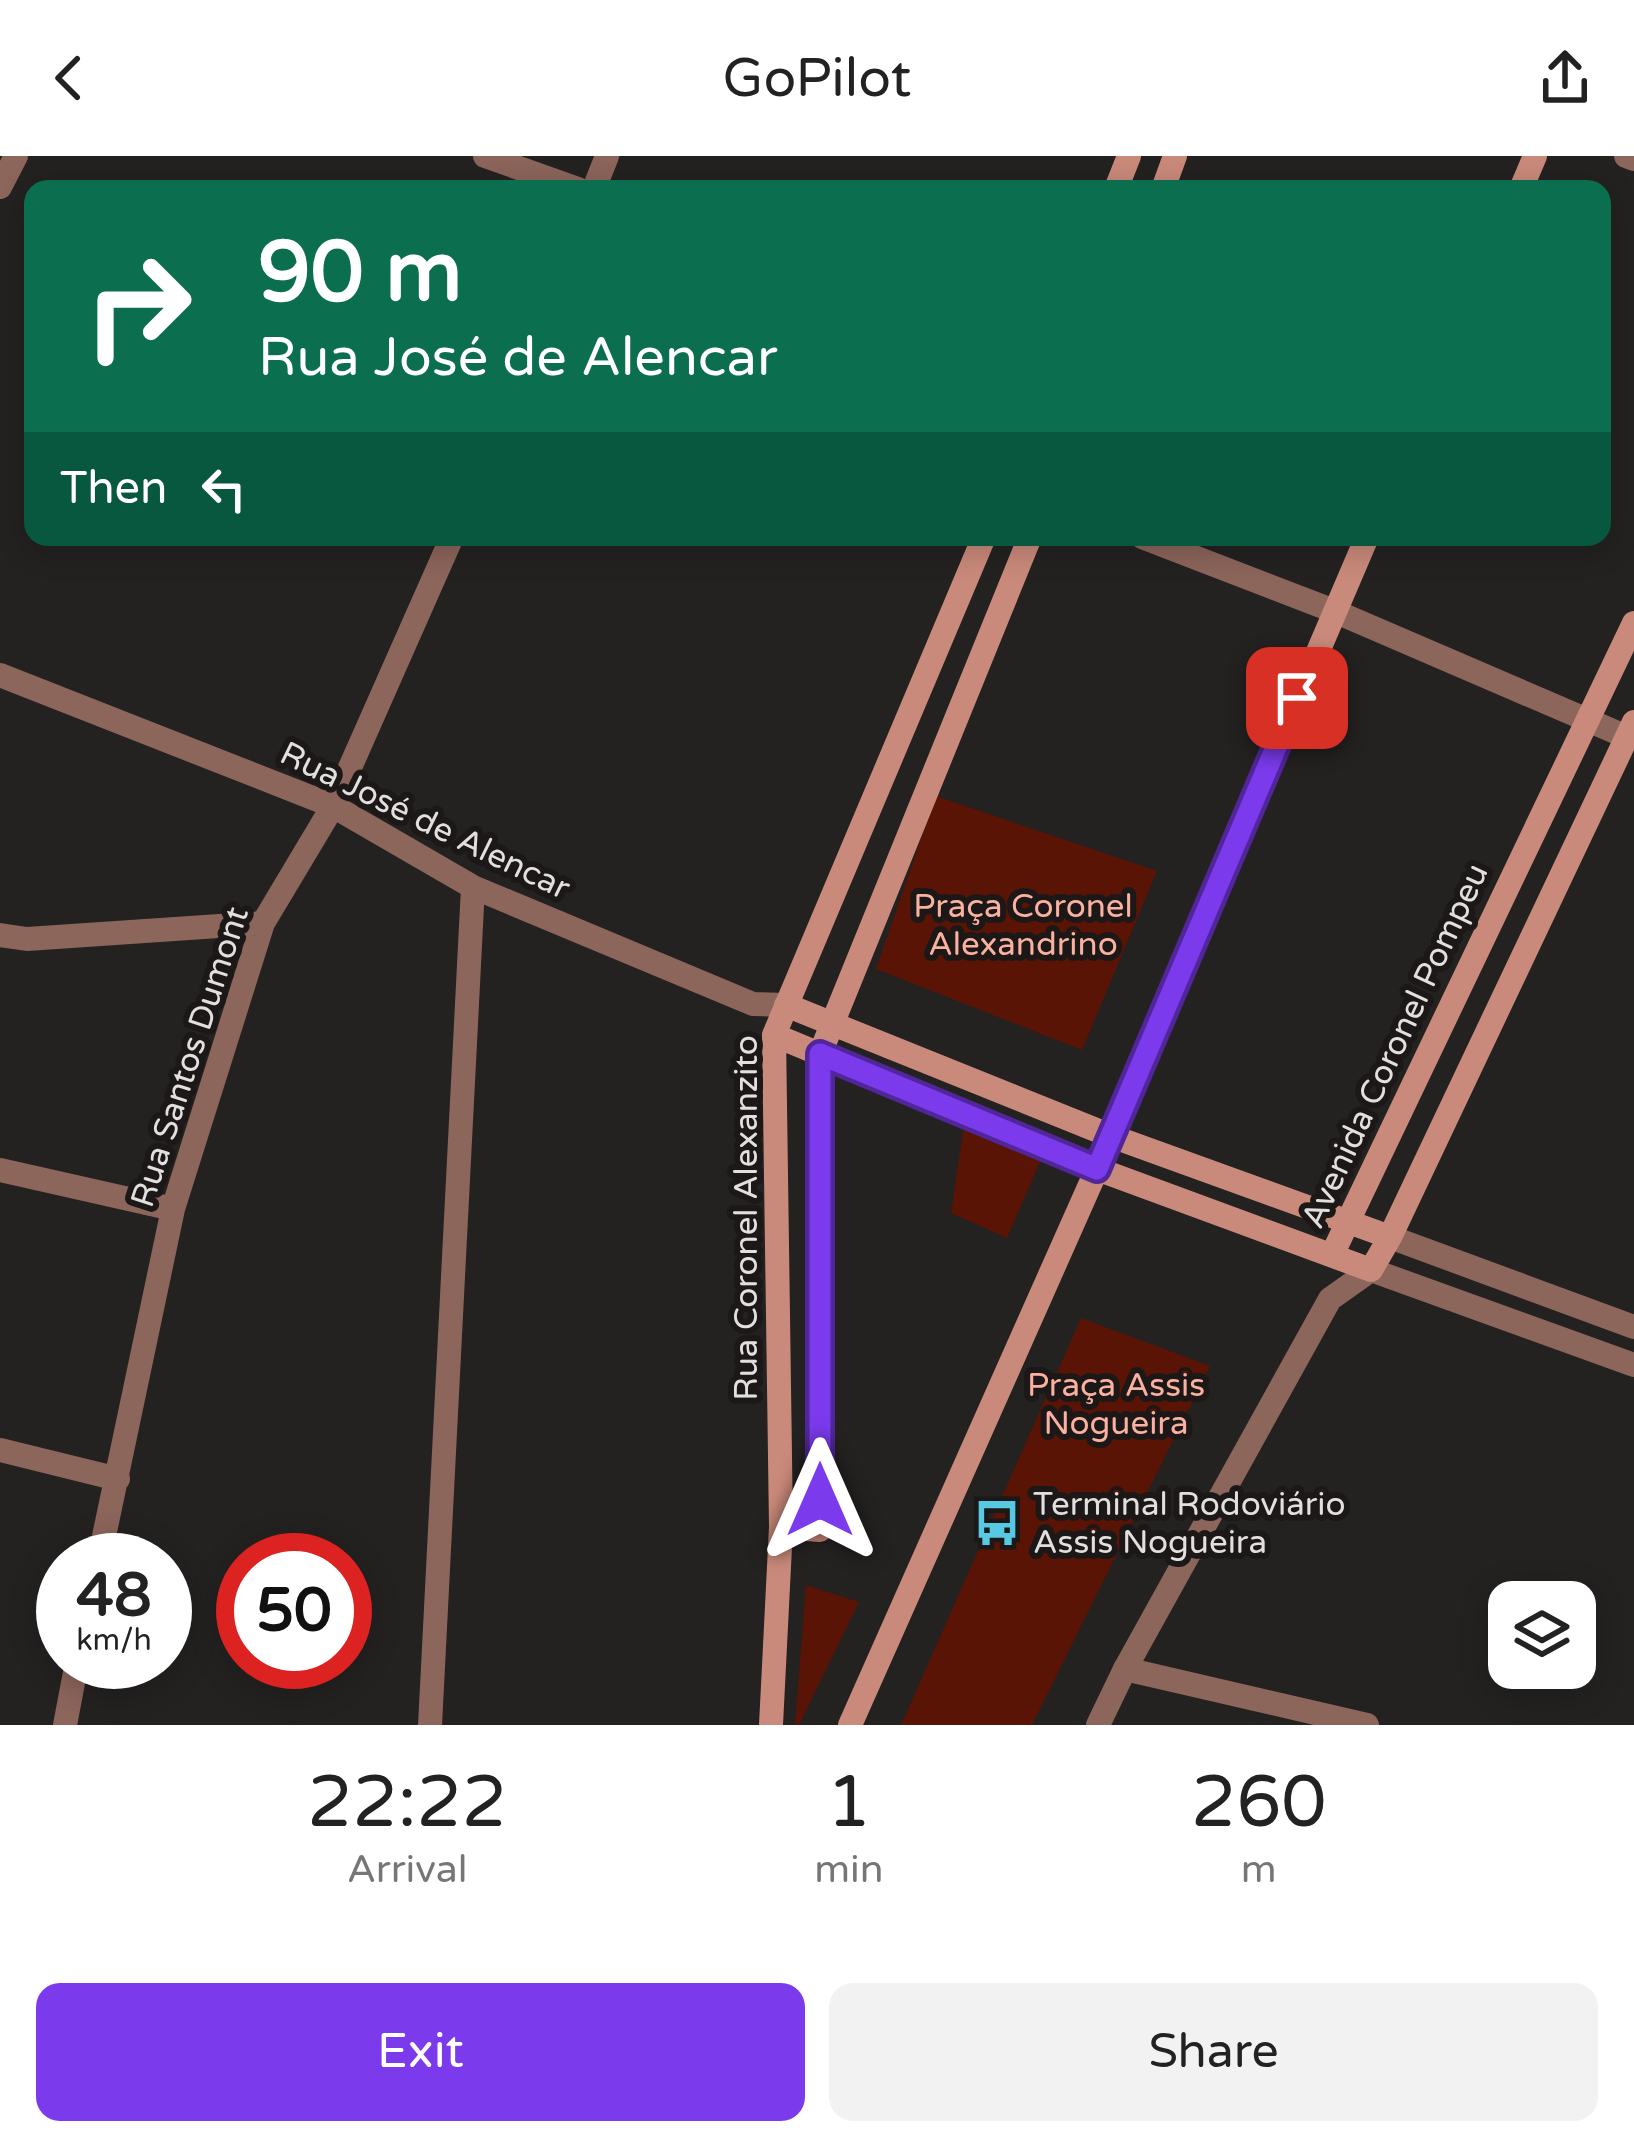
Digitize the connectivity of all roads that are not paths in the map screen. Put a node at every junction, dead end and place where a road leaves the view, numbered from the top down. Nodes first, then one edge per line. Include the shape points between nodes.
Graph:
1 (16, 156) edge
2 (485, 156) edge
3 (553, 180) edge
4 (0, 187) edge
5 (448, 546) edge
6 (980, 546) edge
7 (1026, 546) edge
8 (1165, 546) edge
9 (1363, 546) edge
10 (1334, 611) junction
11 (1634, 623) edge
12 (0, 675) edge
13 (913, 706) junction
14 (1586, 719) junction
15 (954, 725) junction
16 (1630, 729) edge
17 (890, 759) junction
18 (932, 780) junction
19 (334, 806) junction
20 (472, 887) junction
21 (263, 923) junction
22 (0, 935) edge
23 (753, 1004) junction
24 (786, 1005) junction
25 (833, 1023) junction
26 (774, 1035) junction
27 (820, 1054) junction
28 (1111, 1136) junction
29 (1097, 1169) junction
30 (0, 1171) edge
31 (173, 1209) junction
32 (1349, 1220) junction
33 (1390, 1237) junction
34 (1332, 1255) junction
35 (1371, 1270) junction
36 (1330, 1299) junction
37 (1634, 1327) edge
38 (1634, 1365) edge
39 (0, 1450) edge
40 (820, 1470) junction
41 (779, 1471) junction
42 (118, 1479) junction
43 (781, 1527) junction
44 (105, 1533) edge
45 (1125, 1669) junction
46 (72, 1689) edge
47 (65, 1725) edge
48 (430, 1725) edge
49 (771, 1725) edge
50 (850, 1725) edge
51 (1098, 1725) edge
52 (1367, 1725) edge

1 - 4 street
2 - 3 street
5 - 19 street, Rua Santos Dumont
6 - 13 main road, Rua Coronel Alexanzito
7 - 15 main road
8 - 10 street
9 - 10 main road
10 - 14 street
10 - 28 main road
11 - 14 main road, Avenida Coronel Pompeu
12 - 19 street, Rua José de Alencar
13 - 15 main road
13 - 17 main road, Rua Coronel Alexanzito
14 - 16 street
14 - 32 main road, Avenida Coronel Pompeu
15 - 18 main road
16 - 33 main road
17 - 18 main road
17 - 24 main road, Rua Coronel Alexanzito
18 - 25 main road
19 - 20 street, Rua José de Alencar
19 - 21 street, Rua Santos Dumont
20 - 23 street, Rua José de Alencar
20 - 48 street
21 - 22 street
21 - 31 street, Rua Santos Dumont
23 - 24 street, Rua José de Alencar
23 - 26 street
24 - 25 main road
24 - 26 main road, Rua Coronel Alexanzito
25 - 27 main road
25 - 28 main road
26 - 27 main road
26 - 41 main road, Rua Coronel Alexanzito
27 - 29 main road
27 - 40 main road
28 - 29 main road
28 - 32 main road
29 - 34 main road
29 - 50 main road
30 - 31 street
31 - 42 street, Rua Santos Dumont
32 - 33 main road
32 - 34 main road, Avenida Coronel Pompeu
33 - 35 main road
33 - 37 street
34 - 35 main road
34 - 36 street, Avenida Coronel Pompeu
35 - 36 street
35 - 38 street
36 - 45 street
39 - 42 street
40 - 41 main road
40 - 43 main road via 820,1530
41 - 43 main road, Rua Coronel Alexanzito
42 - 44 street, Rua Santos Dumont
43 - 49 main road, Rua Coronel Alexanzito
45 - 51 street
45 - 52 street
46 - 47 street

